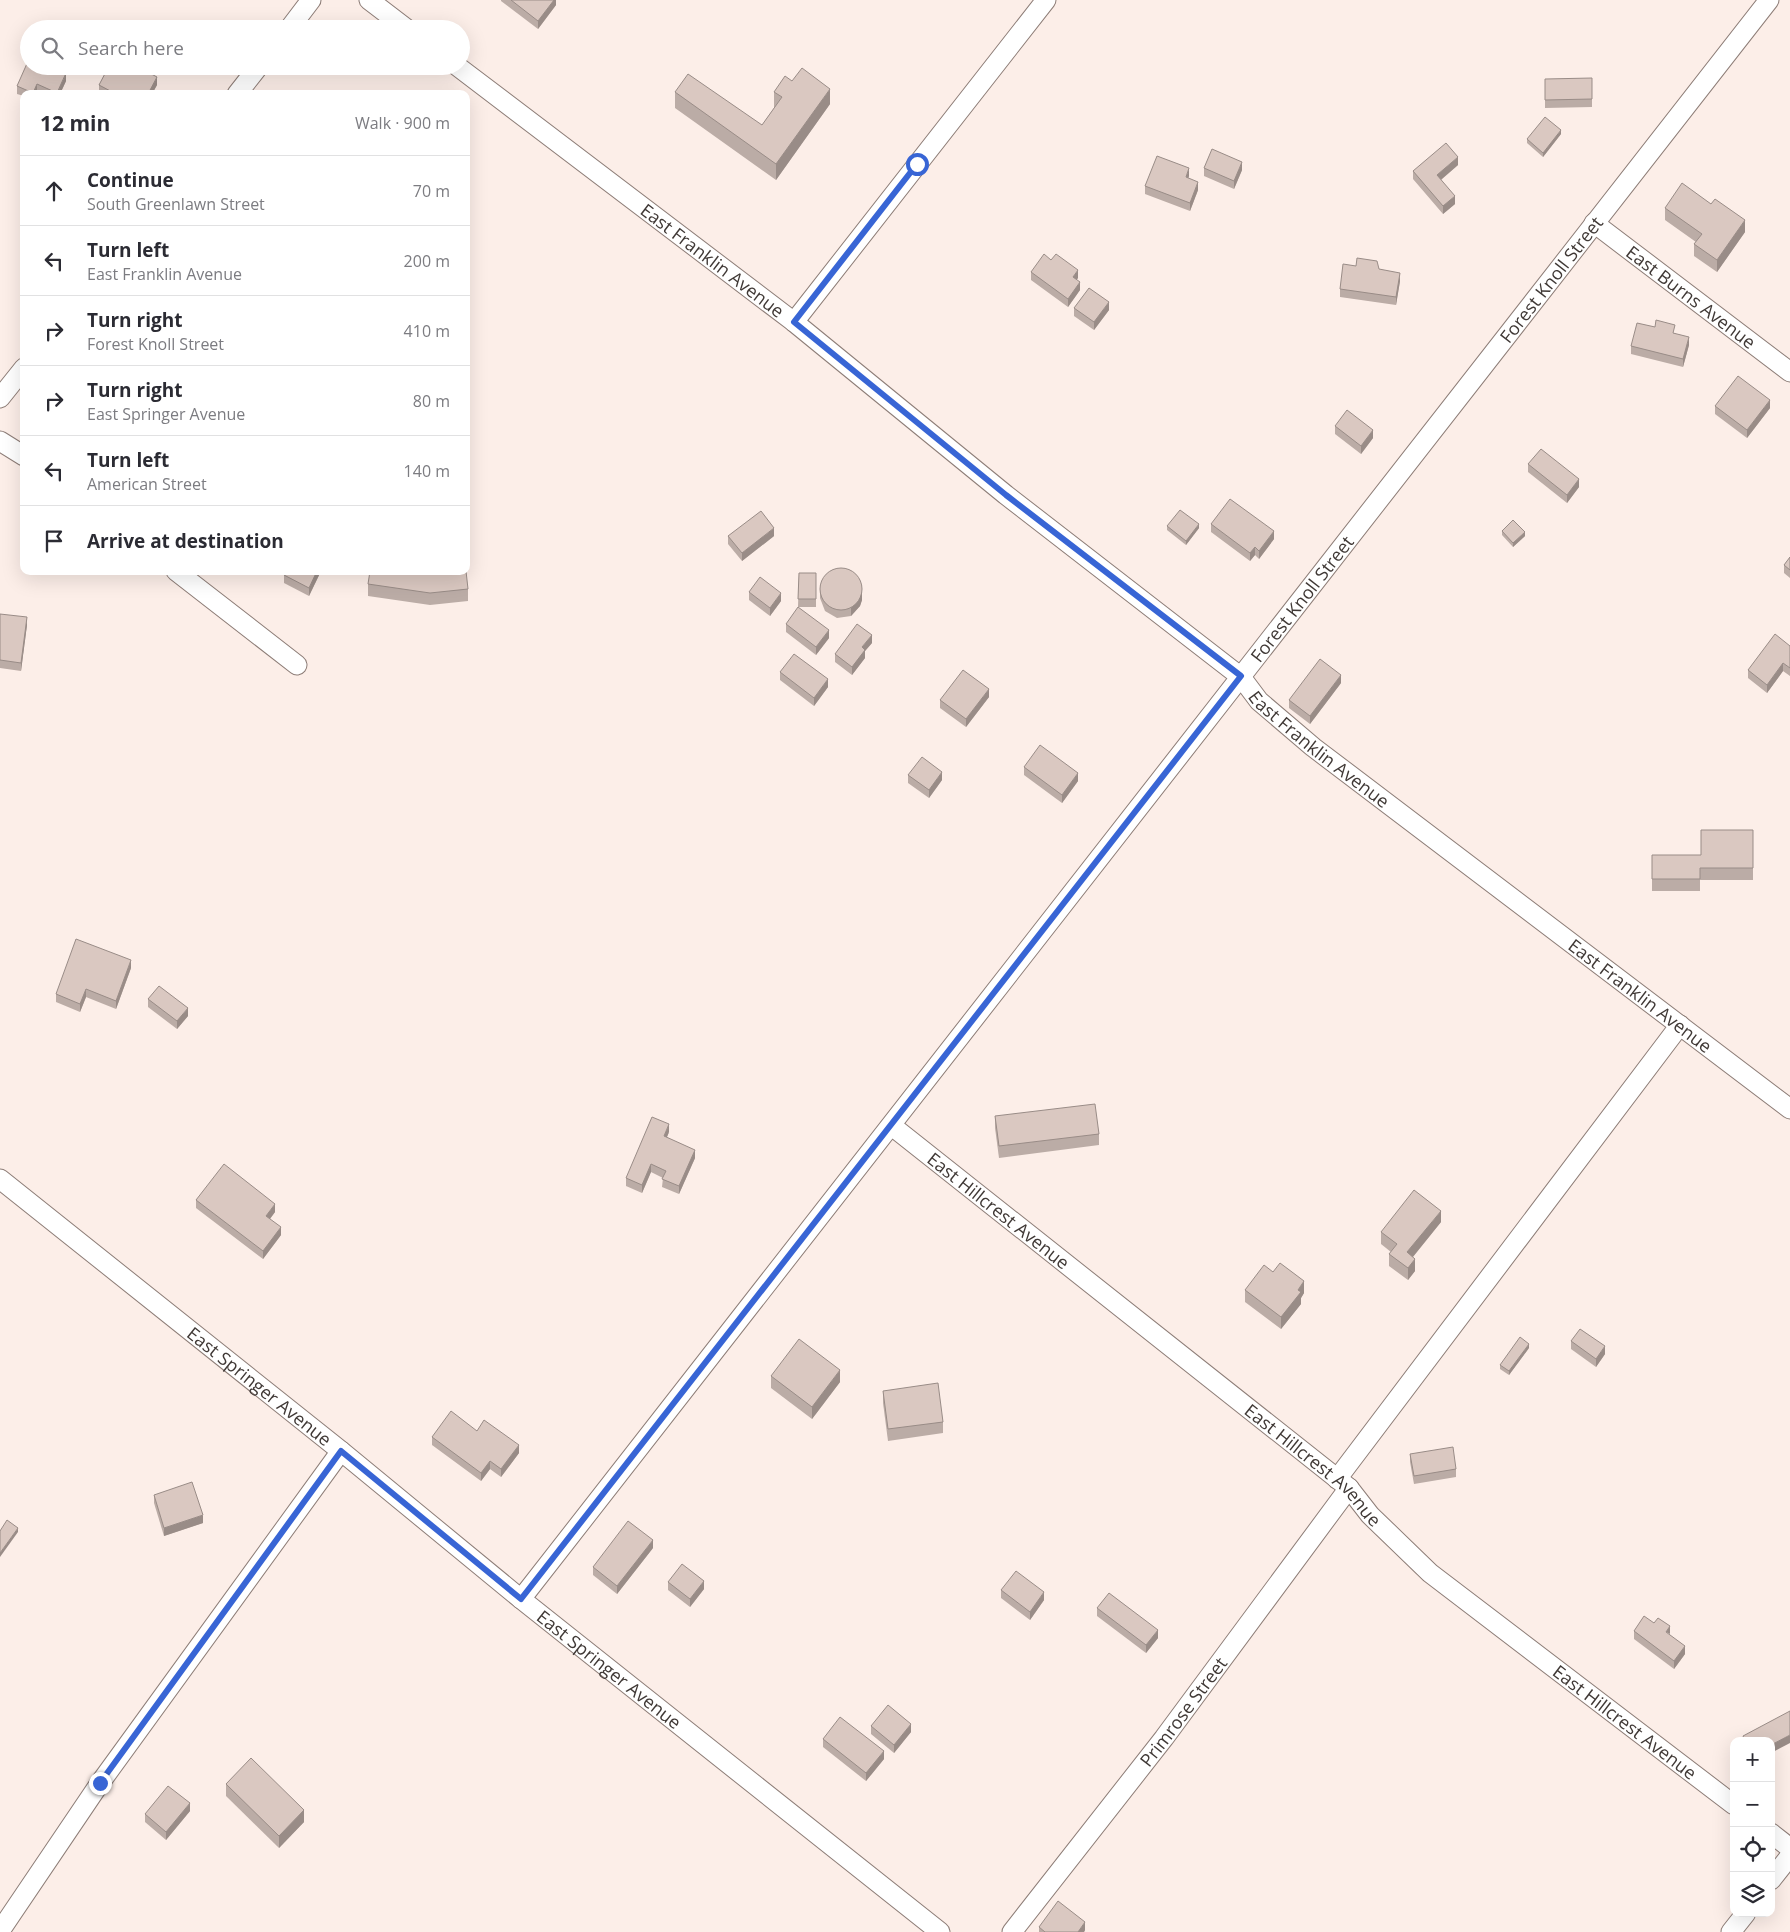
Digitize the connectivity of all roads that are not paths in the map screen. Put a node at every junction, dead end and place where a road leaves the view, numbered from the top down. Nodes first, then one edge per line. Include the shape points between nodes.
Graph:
1 (311, 0) edge
2 (369, 0) edge
3 (1046, 0) edge
4 (1769, 0) edge
5 (296, 20) edge
6 (395, 20) edge
7 (252, 75) edge
8 (469, 75) edge
9 (241, 90) edge
10 (1594, 223) junction
11 (794, 322) junction
12 (1790, 372) edge
13 (20, 373) edge
14 (0, 398) edge
15 (0, 441) edge
16 (20, 454) edge
17 (181, 575) edge
18 (296, 665) dead end
19 (1241, 676) junction
20 (1680, 1025) junction
21 (1790, 1108) edge
22 (892, 1126) junction
23 (0, 1179) edge
24 (341, 1451) junction
25 (1343, 1483) junction
26 (521, 1599) junction
27 (1730, 1802) edge
28 (1775, 1836) edge
29 (1790, 1848) edge
30 (1790, 1856) edge
31 (1775, 1875) edge
32 (1743, 1917) edge
33 (0, 1931) edge
34 (940, 1932) edge
35 (1012, 1932) edge
36 (1731, 1932) edge

1 - 5 street
2 - 6 street
3 - 11 street
4 - 10 street, Forest Knoll Street
7 - 9 street
8 - 11 street, East Franklin Avenue
10 - 12 street, East Burns Avenue
10 - 19 street, Forest Knoll Street
11 - 19 street, East Franklin Avenue via 1006,495
13 - 14 street
15 - 16 street
17 - 18 street
19 - 20 street, East Franklin Avenue via 1259,701 1313,747
19 - 22 street, Forest Knoll Street
20 - 21 street, East Franklin Avenue
20 - 25 street, Primrose Street
22 - 25 street, East Hillcrest Avenue
22 - 26 street, Forest Knoll Street
23 - 24 street, East Springer Avenue
24 - 26 street, East Springer Avenue
24 - 33 street via 100,1783
25 - 27 street, East Hillcrest Avenue via 1370,1515 1430,1573
25 - 35 street, Primrose Street via 1164,1738
26 - 34 street, East Springer Avenue
28 - 29 street
30 - 31 street
32 - 36 street

